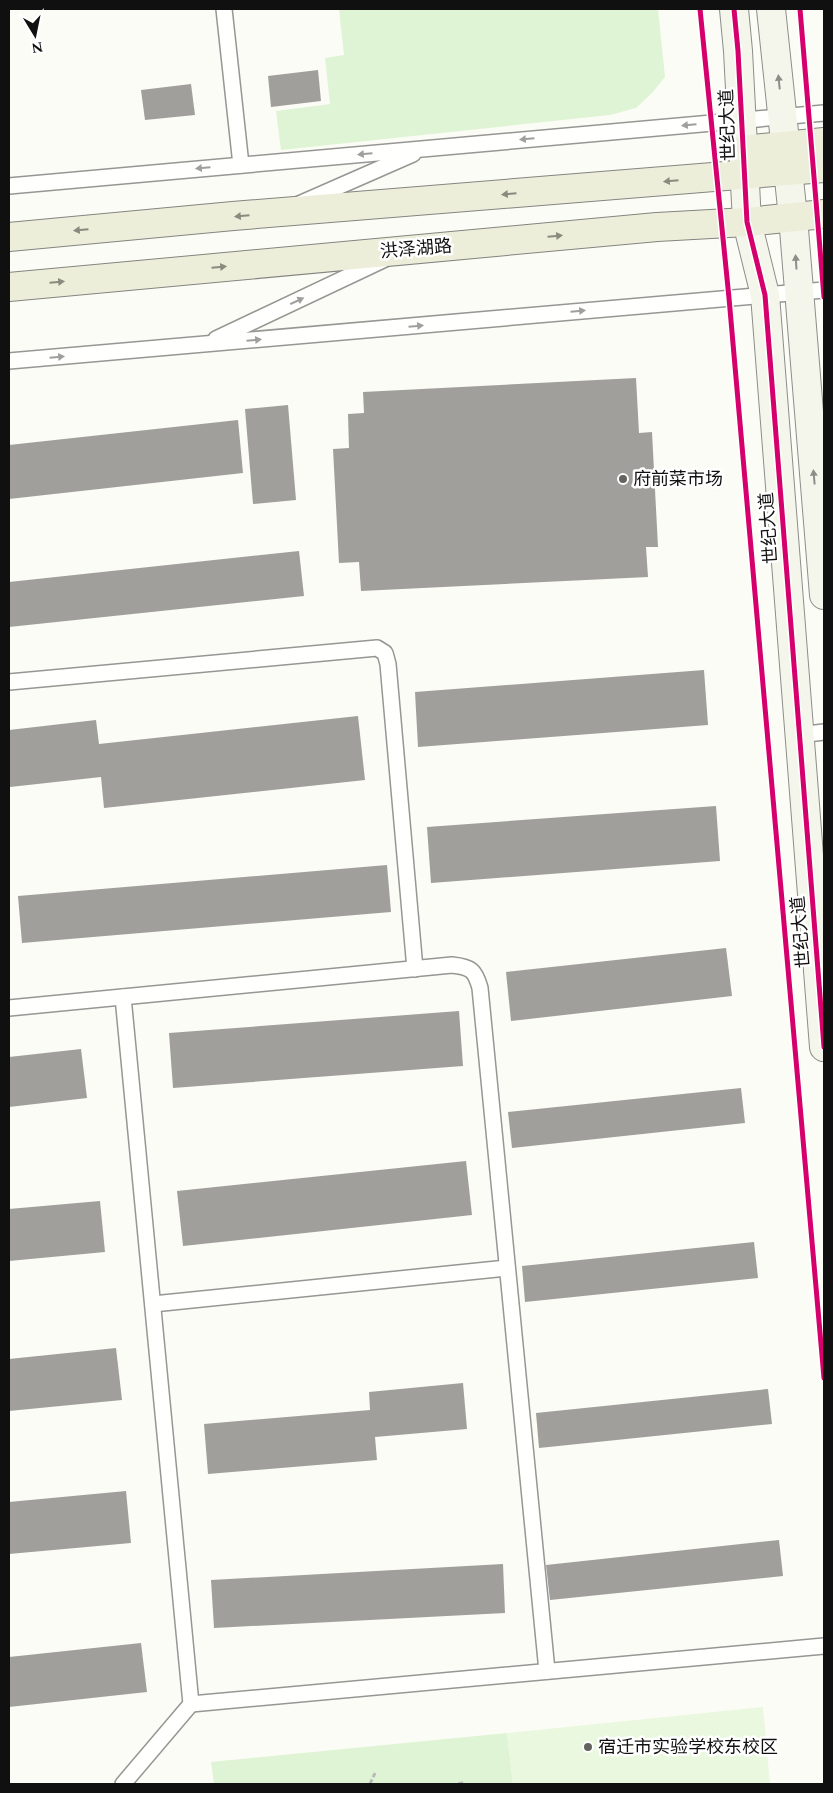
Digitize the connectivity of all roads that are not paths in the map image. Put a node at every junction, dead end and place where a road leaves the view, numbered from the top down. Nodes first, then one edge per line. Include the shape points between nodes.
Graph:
1 (224, 9) edge
2 (734, 9) edge
3 (771, 9) edge
4 (824, 113) edge
5 (782, 116) junction
6 (742, 120) junction
7 (824, 142) edge
8 (426, 148) junction
9 (787, 158) junction
10 (743, 163) junction
11 (241, 165) junction
12 (824, 168) edge
13 (9, 186) edge
14 (278, 213) junction
15 (824, 214) edge
16 (793, 217) junction
17 (747, 222) junction
18 (9, 237) edge
19 (402, 250) junction
20 (9, 287) edge
21 (811, 291) edge
22 (765, 295) junction
23 (205, 344) junction
24 (9, 361) edge
25 (824, 595) edge
26 (9, 682) edge
27 (811, 733) edge
28 (415, 969) junction
29 (124, 997) junction
30 (9, 1008) edge
31 (824, 1047) edge
32 (508, 1268) junction
33 (153, 1304) junction
34 (824, 1646) edge
35 (547, 1671) junction
36 (191, 1704) junction
37 (123, 1784) edge

1 - 11 lane
2 - 6 street, 世纪大道
5 -> 3 street
4 - 5 lane
5 - 6 lane
5 - 9 street
6 -> 8 lane
6 - 10 street, 世纪大道
7 - 9 main road
8 -> 11 lane
8 - 14 lane
9 - 10 main road
9 - 12 main road
9 - 16 street
10 -> 14 main road
10 - 17 street, 世纪大道
11 -> 13 lane
14 -> 18 main road
15 - 16 main road, 洪泽湖路
16 - 17 main road, 洪泽湖路
21 -> 16 street
19 -> 17 main road, 洪泽湖路
17 - 22 street, 世纪大道
20 -> 19 main road, 洪泽湖路
23 -> 19 lane
21 - 22 lane
25 -> 21 street
23 -> 22 lane
22 - 27 street, 世纪大道
24 -> 23 lane
26 - 28 lane via 377,648 385,653
27 - 31 street, 世纪大道
28 - 29 lane
28 - 32 lane via 464,966 476,975 480,988
29 - 30 lane
29 - 33 lane
32 - 33 lane
32 - 35 lane
33 - 36 lane
34 - 35 lane
35 - 36 lane
36 - 37 lane

